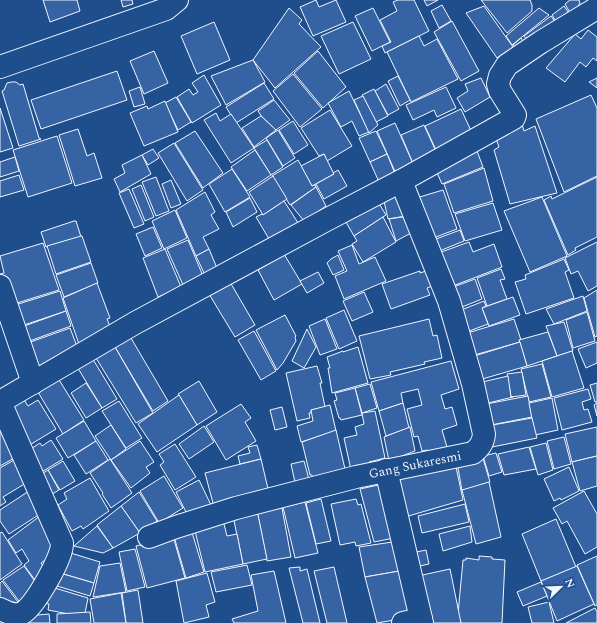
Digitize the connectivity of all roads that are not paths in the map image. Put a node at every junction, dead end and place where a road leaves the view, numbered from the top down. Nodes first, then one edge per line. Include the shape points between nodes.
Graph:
1 (177, 0) edge
2 (597, 8) edge
3 (0, 67) edge
4 (401, 181) junction
5 (0, 286) edge
6 (33, 383) junction
7 (0, 402) edge
8 (386, 470) junction
9 (149, 537) dead end
10 (0, 609) edge
11 (416, 622) edge

1 - 3 street via 166,9
2 - 4 street via 507,65 498,84 515,115 514,118
4 - 6 street via 141,320
4 - 8 street, Gang Sukaresmi via 449,301 473,384 484,434 483,442 473,453
5 - 6 street
6 - 7 street
7 - 10 street via 62,543 60,555 42,590 23,613 8,613
8 - 9 street, Gang Sukaresmi via 236,508
8 - 11 street

